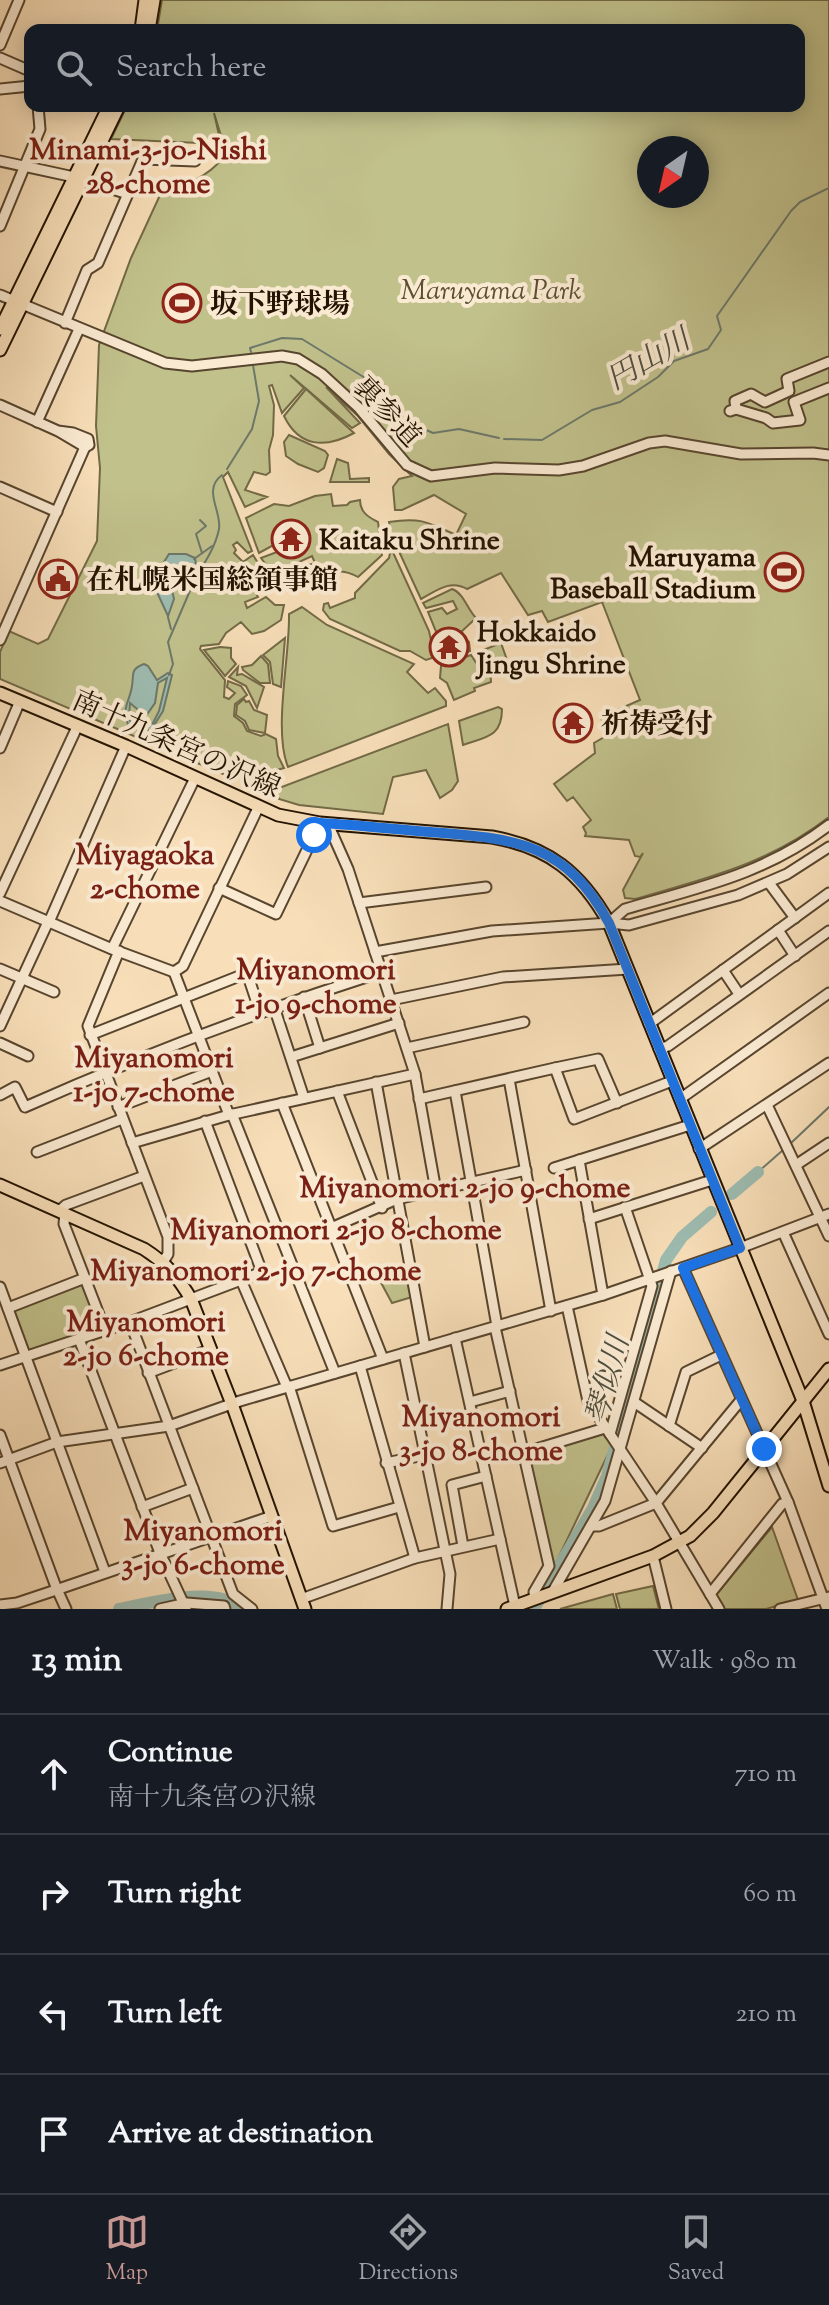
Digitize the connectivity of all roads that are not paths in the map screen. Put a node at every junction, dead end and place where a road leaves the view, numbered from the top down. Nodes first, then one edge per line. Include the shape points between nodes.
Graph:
1 (19, 0) edge
2 (145, 0) edge
3 (154, 0) edge
4 (142, 24) edge
5 (150, 24) edge
6 (0, 45) edge
7 (0, 58) edge
8 (24, 68) edge
9 (24, 87) edge
10 (0, 89) edge
11 (39, 112) edge
12 (111, 112) edge
13 (0, 161) edge
14 (195, 161) dead end
15 (25, 166) junction
16 (78, 178) junction
17 (128, 194) junction
18 (0, 226) edge
19 (0, 295) edge
20 (18, 303) junction
21 (65, 323) junction
22 (0, 329) edge
23 (79, 329) junction
24 (0, 350) edge
25 (829, 362) edge
26 (829, 388) edge
27 (789, 391) junction
28 (763, 401) junction
29 (794, 402) junction
30 (0, 405) edge
31 (752, 413) junction
32 (766, 418) junction
33 (37, 422) junction
34 (829, 455) edge
35 (0, 487) edge
36 (57, 512) junction
37 (0, 640) edge
38 (0, 693) edge
39 (20, 701) junction
40 (78, 725) junction
41 (126, 746) junction
42 (0, 748) edge
43 (195, 778) junction
44 (258, 808) junction
45 (324, 824) junction
46 (829, 825) edge
47 (829, 847) edge
48 (769, 883) junction
49 (486, 887) dead end
50 (219, 888) junction
51 (0, 893) edge
52 (829, 893) edge
53 (0, 901) edge
54 (359, 903) junction
55 (795, 918) junction
56 (48, 922) junction
57 (609, 923) junction
58 (778, 930) junction
59 (829, 931) edge
60 (116, 950) junction
61 (375, 952) junction
62 (795, 956) junction
63 (0, 969) edge
64 (628, 969) junction
65 (723, 970) junction
66 (174, 972) junction
67 (382, 972) junction
68 (22, 978) junction
69 (54, 992) dead end
70 (829, 993) edge
71 (739, 994) junction
72 (183, 997) junction
73 (304, 997) junction
74 (391, 1000) junction
75 (274, 1007) junction
76 (260, 1012) junction
77 (524, 1022) dead end
78 (399, 1023) junction
79 (649, 1024) junction
80 (0, 1026) edge
81 (90, 1035) junction
82 (198, 1035) junction
83 (0, 1043) edge
84 (320, 1048) junction
85 (407, 1048) junction
86 (659, 1049) junction
87 (28, 1056) dead end
88 (291, 1057) junction
89 (829, 1063) edge
90 (555, 1068) junction
91 (212, 1071) junction
92 (104, 1072) junction
93 (415, 1074) junction
94 (509, 1079) junction
95 (672, 1081) junction
96 (376, 1082) junction
97 (337, 1091) junction
98 (455, 1091) junction
99 (0, 1095) edge
100 (304, 1098) junction
101 (419, 1099) junction
102 (680, 1099) junction
103 (282, 1103) junction
104 (617, 1103) junction
105 (767, 1105) junction
106 (118, 1107) junction
107 (231, 1114) junction
108 (122, 1119) junction
109 (205, 1121) junction
110 (690, 1125) junction
111 (132, 1143) junction
112 (829, 1143) edge
113 (699, 1149) junction
114 (37, 1152) dead end
115 (579, 1160) junction
116 (796, 1165) junction
117 (554, 1168) dead end
118 (526, 1170) junction
119 (144, 1176) junction
120 (712, 1180) junction
121 (472, 1182) junction
122 (0, 1185) edge
123 (436, 1191) junction
124 (397, 1199) junction
125 (625, 1207) junction
126 (382, 1208) junction
127 (62, 1212) junction
128 (825, 1216) edge
129 (589, 1219) junction
130 (331, 1228) junction
131 (783, 1232) junction
132 (829, 1236) edge
133 (740, 1248) junction
134 (163, 1262) junction
135 (683, 1268) junction
136 (661, 1275) junction
137 (85, 1278) junction
138 (241, 1280) junction
139 (0, 1287) edge
140 (603, 1295) junction
141 (191, 1299) junction
142 (567, 1306) junction
143 (8, 1308) junction
144 (551, 1311) junction
145 (130, 1322) junction
146 (496, 1326) junction
147 (105, 1330) junction
148 (829, 1334) edge
149 (455, 1338) junction
150 (79, 1339) junction
151 (425, 1347) junction
152 (211, 1349) junction
153 (404, 1353) junction
154 (721, 1355) junction
155 (26, 1356) junction
156 (383, 1359) junction
157 (0, 1365) edge
158 (360, 1366) junction
159 (829, 1369) edge
160 (148, 1373) junction
161 (335, 1373) junction
162 (288, 1387) junction
163 (510, 1391) junction
164 (741, 1400) junction
165 (803, 1401) junction
166 (470, 1402) junction
167 (634, 1402) junction
168 (232, 1404) junction
169 (169, 1426) junction
170 (669, 1426) junction
171 (115, 1434) junction
172 (0, 1435) edge
173 (613, 1439) junction
174 (57, 1442) junction
175 (702, 1448) junction
176 (764, 1449) junction
177 (523, 1453) junction
178 (424, 1455) junction
179 (4, 1461) edge
180 (386, 1463) junction
181 (486, 1476) junction
182 (452, 1485) junction
183 (829, 1486) edge
184 (193, 1488) junction
185 (432, 1490) junction
186 (788, 1502) junction
187 (656, 1503) junction
188 (142, 1507) junction
189 (399, 1507) junction
190 (272, 1516) junction
191 (591, 1526) junction
192 (212, 1535) junction
193 (500, 1539) junction
194 (680, 1542) junction
195 (463, 1546) junction
196 (446, 1550) junction
197 (160, 1553) junction
198 (653, 1556) junction
199 (415, 1558) junction
200 (105, 1572) junction
201 (57, 1590) junction
202 (550, 1593) junction
203 (710, 1594) junction
204 (536, 1598) junction
205 (183, 1602) edge
206 (827, 1602) edge
207 (303, 1604) edge
208 (0, 1605) edge
209 (511, 1607) edge
210 (786, 1608) edge
211 (66, 1609) edge
212 (160, 1609) edge
213 (225, 1609) edge
214 (252, 1609) edge
215 (447, 1609) edge
216 (666, 1609) edge
217 (719, 1609) edge

1 - 6 street
2 - 4 main road
3 - 5 main road
7 - 8 street
9 - 10 street
11 - 15 street via 40,129
12 - 16 main road
13 - 15 street
14 - 17 street via 143,159
15 - 16 street
15 - 18 street
16 - 17 street
16 - 20 main road
17 - 21 street
19 - 20 street, 裏参道
20 - 21 street, 裏参道
20 - 22 main road
20 - 24 main road
21 - 23 street, 裏参道
23 - 33 street
23 - 34 street, 裏参道 via 165,363 298,359 359,408 407,465 431,476 495,468 559,470 665,441 741,454
25 - 27 street via 787,379
26 - 29 street
27 - 28 street
27 - 29 street
28 - 31 street
28 - 31 street via 751,394 735,401 733,410
28 - 32 street
29 - 32 street via 800,420 773,423
30 - 33 street
31 - 32 street
33 - 36 street via 88,439
35 - 36 street
36 - 37 street
38 - 39 main road, 南十九条宮の沢線
39 - 40 main road, 南十九条宮の沢線
39 - 42 street
40 - 41 main road, 南十九条宮の沢線
40 - 51 street
41 - 43 main road, 南十九条宮の沢線
41 - 56 street
43 - 44 main road, 南十九条宮の沢線
43 - 60 street
44 - 45 main road, 南十九条宮の沢線
44 - 50 street
45 - 50 street via 276,914
45 - 54 street
45 - 57 main road, 南十九条宮の沢線 via 515,841 572,872
46 - 57 street via 759,868 625,909
47 - 48 street
48 - 55 street
48 - 57 street via 629,925
49 - 54 street
50 - 66 street via 183,966
52 - 55 street
53 - 56 street
54 - 61 street
55 - 58 street
56 - 60 street
56 - 68 street
57 - 61 street via 492,931
57 - 64 main road, 南十九条宮の沢線
58 - 62 street
58 - 65 street
59 - 62 street
60 - 66 street
60 - 81 street via 89,1021
61 - 67 street
62 - 71 street
63 - 68 street
64 - 74 street via 503,977
64 - 79 main road, 南十九条宮の沢線
65 - 71 street
65 - 79 street
66 - 72 street
67 - 73 street
67 - 74 street
68 - 69 street
68 - 80 street
70 - 102 street
71 - 86 street
72 - 76 street via 247,973
72 - 81 street
72 - 82 street
73 - 75 street
73 - 84 street
74 - 78 street
75 - 76 street
75 - 88 street
76 - 82 street
77 - 85 street
78 - 84 street
78 - 85 street
79 - 86 main road, 南十九条宮の沢線
81 - 92 street
82 - 91 street
82 - 92 street
83 - 87 street
84 - 88 street
85 - 93 street
86 - 95 main road, 南十九条宮の沢線
88 - 100 street
89 - 105 street
90 - 94 street
90 - 104 street via 598,1059
90 - 104 street via 574,1119
91 - 106 street
91 - 107 street
92 - 99 street via 25,1107 15,1087
92 - 106 street
93 - 96 street
93 - 101 street
94 - 98 street
94 - 118 street
95 - 102 main road, 南十九条宮の沢線
95 - 104 street
96 - 97 street
96 - 124 street
97 - 100 street
97 - 126 street
98 - 101 street
98 - 121 street
100 - 103 street
101 - 123 street
102 - 110 main road, 南十九条宮の沢線
103 - 107 street
103 - 130 street
105 - 113 street
105 - 116 street
106 - 108 street
107 - 109 street
107 - 161 street
108 - 111 street
108 - 114 street
109 - 111 street
109 - 138 street via 262,1272
110 - 113 main road, 南十九条宮の沢線
110 - 115 street
111 - 119 street
112 - 116 street
113 - 120 main road, 南十九条宮の沢線
115 - 117 street
115 - 129 street
116 - 128 street
118 - 121 street
118 - 144 street
119 - 127 street via 66,1205
119 - 134 street via 170,1246
120 - 125 street
120 - 133 main road, 南十九条宮の沢線
121 - 123 street
121 - 146 street
122 - 127 main road
123 - 124 street
124 - 126 street
124 - 151 street
125 - 129 street
125 - 136 street
126 - 130 street
127 - 134 main road
127 - 137 street
128 - 131 street
128 - 132 street
129 - 140 street
130 - 156 street
131 - 133 street
131 - 148 street
133 - 135 street
133 - 165 main road, 南十九条宮の沢線
134 - 141 main road
135 - 136 street
135 - 154 street
136 - 140 street
136 - 167 street
136 - 173 street via 652,1286
137 - 143 street
137 - 147 street
138 - 141 street
138 - 162 street
139 - 143 street
140 - 142 street
141 - 145 street
141 - 152 main road
142 - 144 street
142 - 173 street via 588,1401
143 - 155 street
144 - 146 street
145 - 147 street
145 - 160 street
146 - 149 street
146 - 163 street
147 - 150 street
149 - 151 street
149 - 166 street
150 - 155 street
150 - 171 street
151 - 153 street
152 - 160 street
152 - 168 main road
153 - 156 street
153 - 178 street
154 - 164 street
154 - 170 street via 686,1372
155 - 157 street
155 - 174 street
156 - 158 street
158 - 161 street
158 - 180 street
159 - 165 main road
160 - 169 street
161 - 162 street
162 - 168 street
162 - 189 street via 333,1526
163 - 166 street
163 - 177 street
164 - 175 street
164 - 176 street
165 - 176 main road
165 - 183 main road, 南十九条宮の沢線
166 - 181 street
167 - 170 street
167 - 173 street
168 - 169 street
168 - 190 main road
169 - 171 street
169 - 184 street
170 - 175 street
171 - 174 street
171 - 188 street
172 - 179 street
173 - 177 street
173 - 187 street
173 - 191 street via 605,1501
174 - 179 street
174 - 200 street
175 - 187 street
176 - 186 street
176 - 194 main road via 713,1513
177 - 204 street via 549,1566 534,1592
178 - 180 street
178 - 185 street
179 - 201 street
180 - 189 street
181 - 182 street
181 - 193 street
182 - 185 street
182 - 195 street
184 - 188 street
184 - 192 street
185 - 196 street
186 - 203 street
186 - 206 street
187 - 191 street
187 - 194 street
188 - 197 street
189 - 199 street
190 - 192 street
190 - 207 main road
191 - 202 street
192 - 197 street
192 - 214 street via 233,1594
193 - 195 street
193 - 209 street
194 - 198 main road
194 - 203 street
195 - 196 street
196 - 199 street
196 - 215 street
197 - 200 street
197 - 205 street
198 - 202 main road
198 - 216 street
199 - 207 street
200 - 201 street
201 - 208 street
201 - 211 street
202 - 204 main road
203 - 217 street
204 - 209 main road
205 - 212 street
205 - 213 street
206 - 210 street

